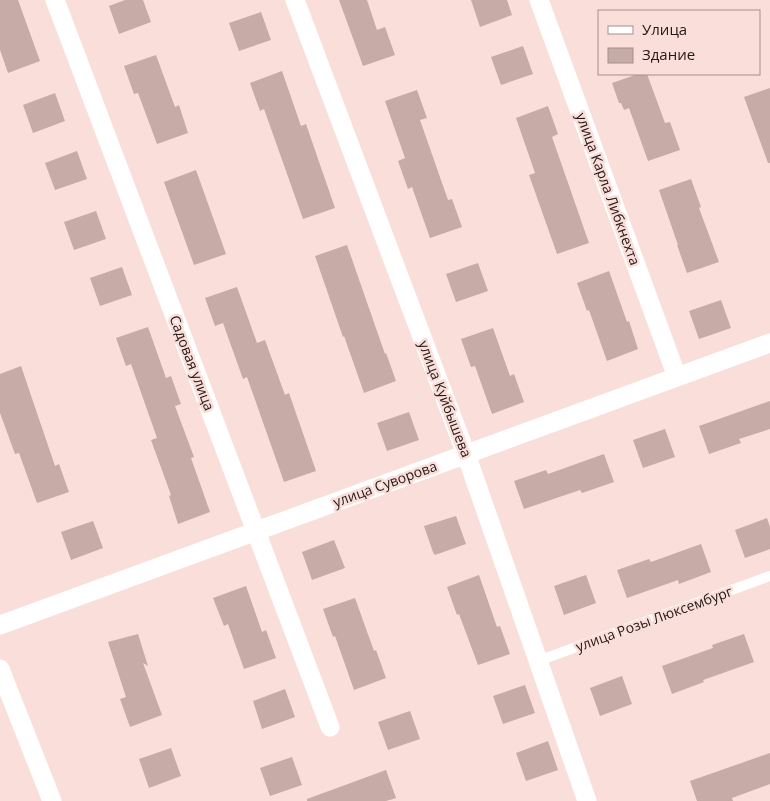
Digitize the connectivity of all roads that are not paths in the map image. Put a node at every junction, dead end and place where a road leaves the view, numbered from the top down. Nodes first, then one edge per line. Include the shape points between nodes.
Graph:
1 (55, 0) edge
2 (295, 0) edge
3 (539, 0) edge
4 (770, 343) edge
5 (677, 377) junction
6 (466, 454) junction
7 (256, 531) junction
8 (770, 576) edge
9 (0, 625) edge
10 (538, 661) junction
11 (0, 669) edge
12 (330, 727) dead end
13 (52, 801) edge
14 (587, 801) edge

1 - 7 street, Садовая улица
2 - 6 street, улица Куйбышева
3 - 5 street, улица Карла Либкнехта
4 - 5 street, улица Суворова
5 - 6 street, улица Суворова
6 - 7 street, улица Суворова
6 - 10 street, улица Куйбышева
7 - 9 street, улица Суворова
7 - 12 street, Садовая улица
8 - 10 lane, улица Розы Люксембург
10 - 14 street, улица Куйбышева
11 - 13 street

